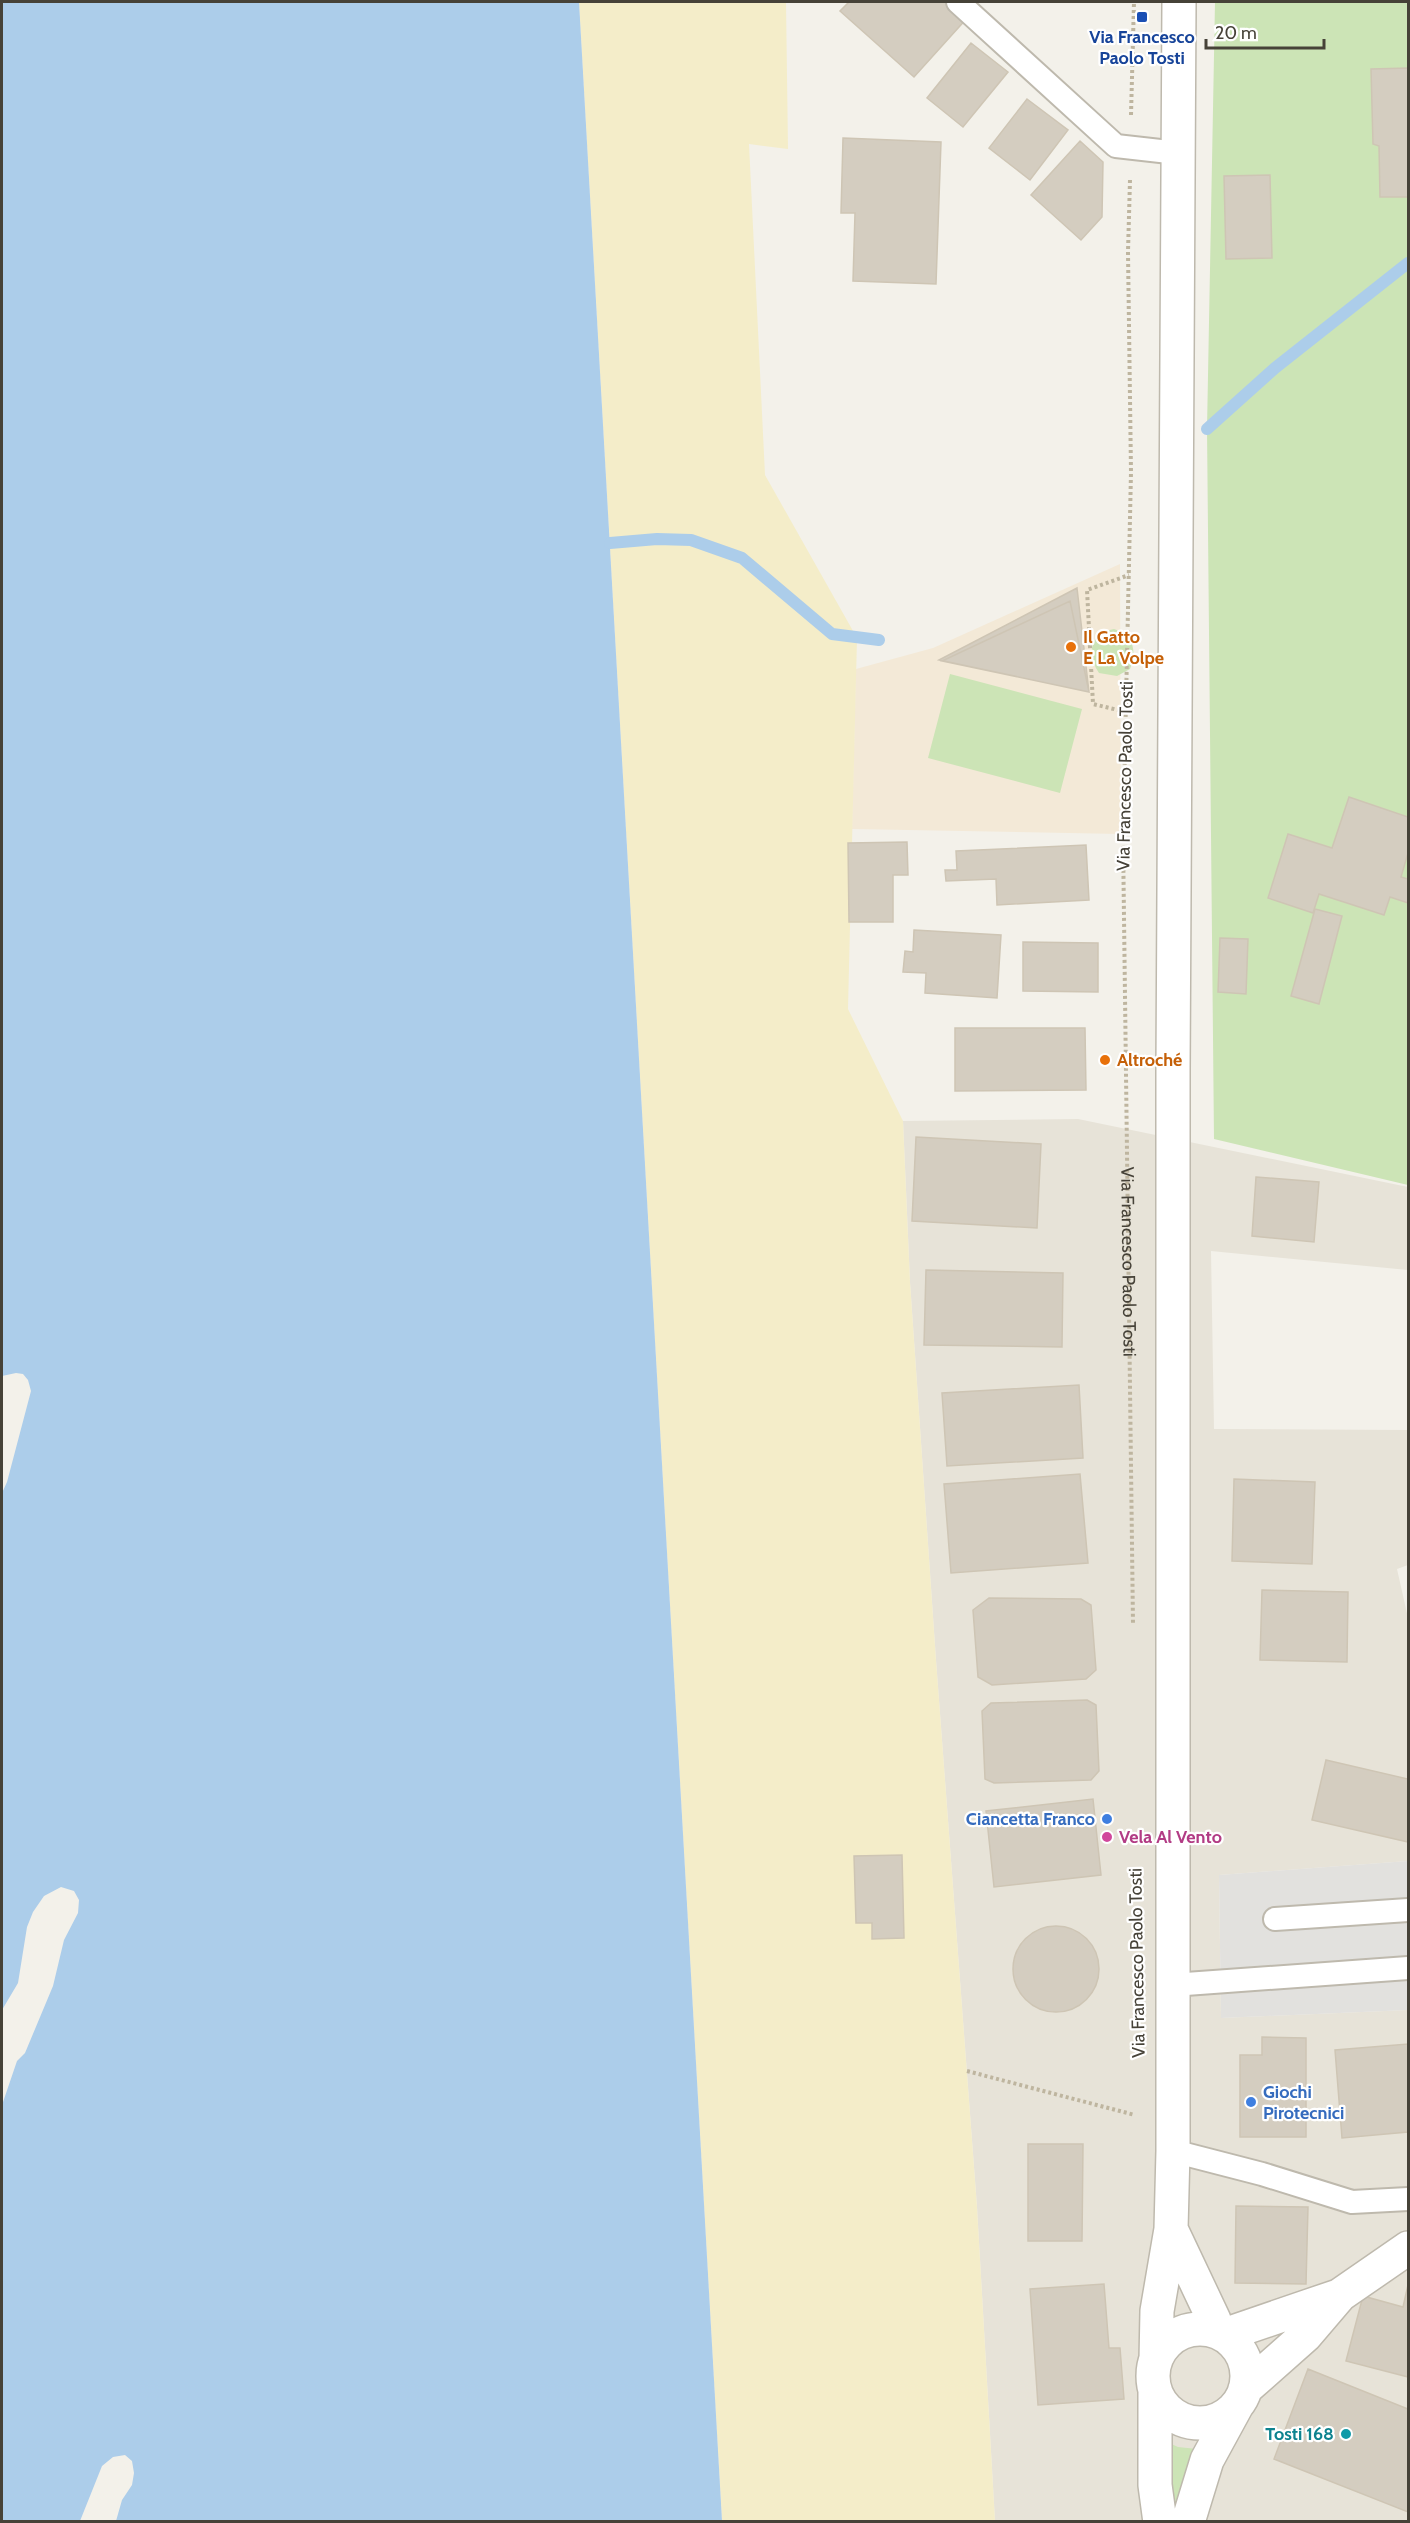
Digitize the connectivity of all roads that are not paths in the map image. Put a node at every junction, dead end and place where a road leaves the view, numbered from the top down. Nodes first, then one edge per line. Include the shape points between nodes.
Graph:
1 (958, 2) edge
2 (1179, 2) edge
3 (1178, 153) junction
4 (1408, 1910) edge
5 (1275, 1919) dead end
6 (1408, 1968) edge
7 (1172, 1985) junction
8 (1173, 2151) junction
9 (1408, 2199) edge
10 (1171, 2229) junction
11 (1408, 2248) edge
12 (1340, 2295) junction
13 (1220, 2333) junction
14 (1156, 2375) junction
15 (1242, 2395) junction
16 (1160, 2522) edge
17 (1188, 2522) edge

1 - 3 lane via 1116,146
2 - 3 street, Via Francesco Paolo Tosti
3 - 7 street, Via Francesco Paolo Tosti
4 - 5 lane
6 - 7 lane
7 - 8 street, Via Francesco Paolo Tosti
8 - 9 lane via 1352,2202
8 - 10 street, Via Francesco Paolo Tosti
10 - 13 street, Via Francesco Paolo Tosti
10 - 14 street, Via Francesco Paolo Tosti via 1157,2311
11 - 12 street
12 - 13 street
12 - 15 street via 1305,2336
13 - 14 street via 1201,2329 1173,2337 1163,2347
13 - 15 street via 1239,2350 1246,2369
14 - 15 street via 1162,2404 1187,2421 1216,2420 1230,2412
14 - 16 street, Via Francesco Paolo Tosti via 1155,2485
15 - 17 street via 1207,2460

